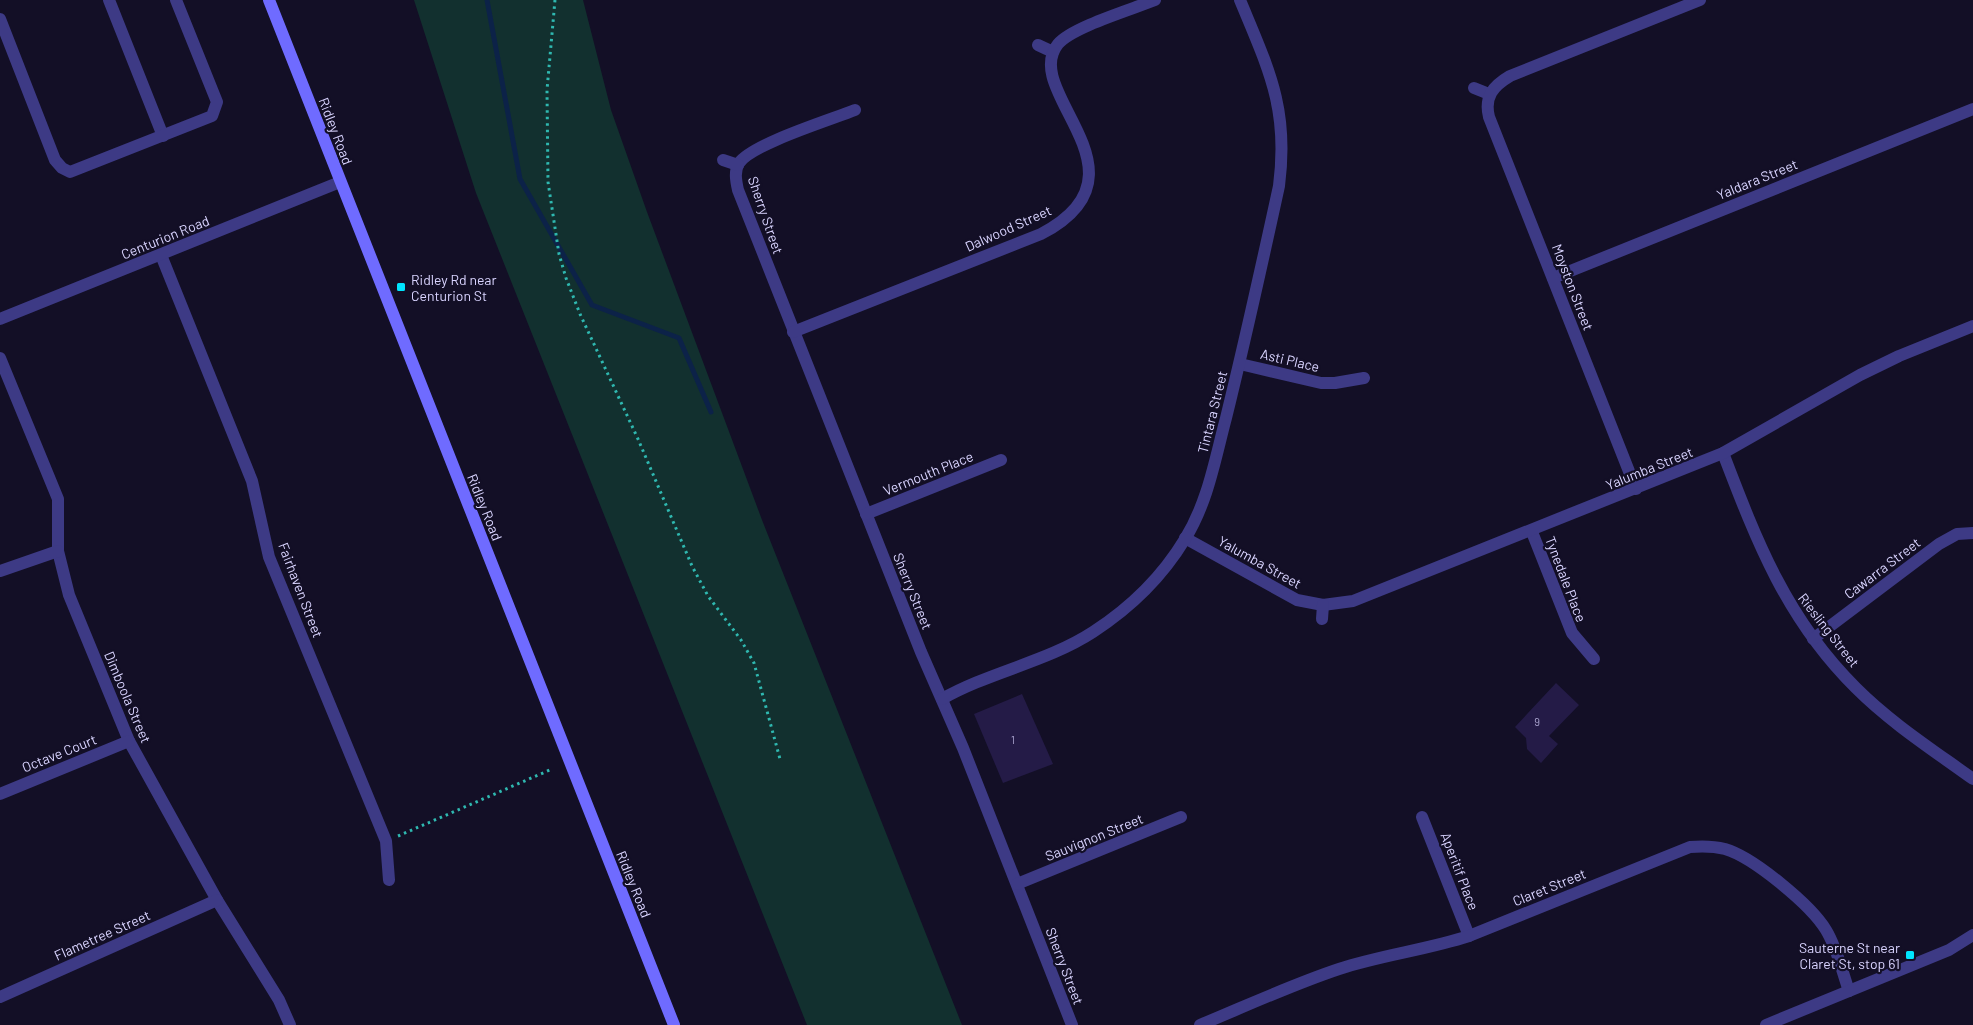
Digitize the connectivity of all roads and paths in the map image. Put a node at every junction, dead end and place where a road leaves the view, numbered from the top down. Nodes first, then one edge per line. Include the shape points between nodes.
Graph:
1 (109, 0) edge
2 (176, 0) edge
3 (269, 0) edge
4 (556, 0) edge
5 (1155, 0) edge
6 (1240, 0) edge
7 (1700, 0) edge
8 (0, 19) edge
9 (1038, 45) dead end
10 (1053, 52) junction
11 (1474, 88) dead end
12 (1489, 94) junction
13 (1973, 109) edge
14 (855, 110) dead end
15 (163, 136) junction
16 (724, 160) dead end
17 (738, 166) junction
18 (340, 182) junction
19 (161, 255) junction
20 (1553, 278) junction
21 (0, 319) edge
22 (1973, 326) edge
23 (793, 332) junction
24 (0, 358) edge
25 (1240, 364) junction
26 (1364, 378) dead end
27 (1723, 453) junction
28 (1001, 460) dead end
29 (1636, 489) junction
30 (866, 514) junction
31 (1532, 532) junction
32 (1973, 534) edge
33 (1186, 538) junction
34 (58, 551) junction
35 (0, 572) edge
36 (1323, 606) junction
37 (1322, 619) dead end
38 (1813, 639) junction
39 (1594, 659) dead end
40 (942, 700) junction
41 (129, 741) junction
42 (780, 759) dead end
43 (552, 769) dead end
44 (1973, 779) edge
45 (0, 794) edge
46 (1181, 817) dead end
47 (1422, 817) dead end
48 (386, 841) junction
49 (389, 880) dead end
50 (1017, 884) junction
51 (217, 900) junction
52 (1973, 935) edge
53 (1469, 936) junction
54 (1849, 991) junction
55 (0, 997) edge
56 (290, 1025) edge
57 (674, 1025) edge
58 (1072, 1025) edge
59 (1200, 1025) edge
60 (1766, 1025) edge

1 - 15 street
2 - 15 street via 216,102 216,110 212,116
3 - 18 street, Ridley Road
4 - 42 path via 547,90 548,182 566,278 692,566 708,596 754,664
5 - 10 street via 1072,33
6 - 25 street, Tintara Street via 1276,90 1283,157
7 - 12 street via 1510,76
8 - 15 street via 55,160 62,168 70,172
9 - 10 street
10 - 23 street, Dalwood Street via 1051,62 1055,82 1089,164 1087,186 1068,218 1040,234
11 - 12 street
12 - 20 street, Moyston Street via 1489,117
13 - 20 street, Yaldara Street
14 - 17 street, Sherry Street via 762,146 743,158
16 - 17 street, Sherry Street
17 - 23 street, Sherry Street via 738,190
18 - 19 street, Centurion Road
18 - 57 street, Ridley Road
19 - 21 street, Centurion Road
19 - 48 street, Fairhaven Street via 252,481 269,557
20 - 29 street, Moyston Street
22 - 27 street, Yalumba Street via 1860,375
23 - 30 street, Sherry Street
24 - 34 street, Dimboola Street via 58,499
25 - 26 street, Asti Place via 1321,383 1335,384
25 - 33 street, Tintara Street via 1202,507
27 - 29 street, Yalumba Street
27 - 38 street, Riesling Street via 1775,579
28 - 30 street, Vermouth Place
29 - 31 street, Yalumba Street
30 - 40 street, Sherry Street
31 - 36 street, Yalumba Street via 1374,594
31 - 39 street, Tynedale Place via 1572,633
32 - 38 street, Cawarra Street via 1958,534 1938,544
33 - 36 street, Yalumba Street via 1284,595
33 - 40 street, Tintara Street via 1142,594 1092,633
34 - 35 street
34 - 41 street, Dimboola Street via 69,595
36 - 37 street
38 - 44 street, Riesling Street via 1857,689 1891,719
40 - 50 street, Sherry Street
41 - 45 street, Octave Court
41 - 51 street, Dimboola Street
43 - 48 path
46 - 50 street, Sauvignon Street
47 - 53 street, Aperitif Place
48 - 49 street, Fairhaven Street
50 - 58 street, Sherry Street
51 - 55 street, Flametree Street
51 - 56 street, Dimboola Street via 279,1000
52 - 54 street via 1949,950
53 - 54 street, Claret Street via 1670,854 1690,847 1709,846 1740,856 1801,899 1816,914 1827,932
53 - 59 street, Claret Street via 1337,969
54 - 60 street

